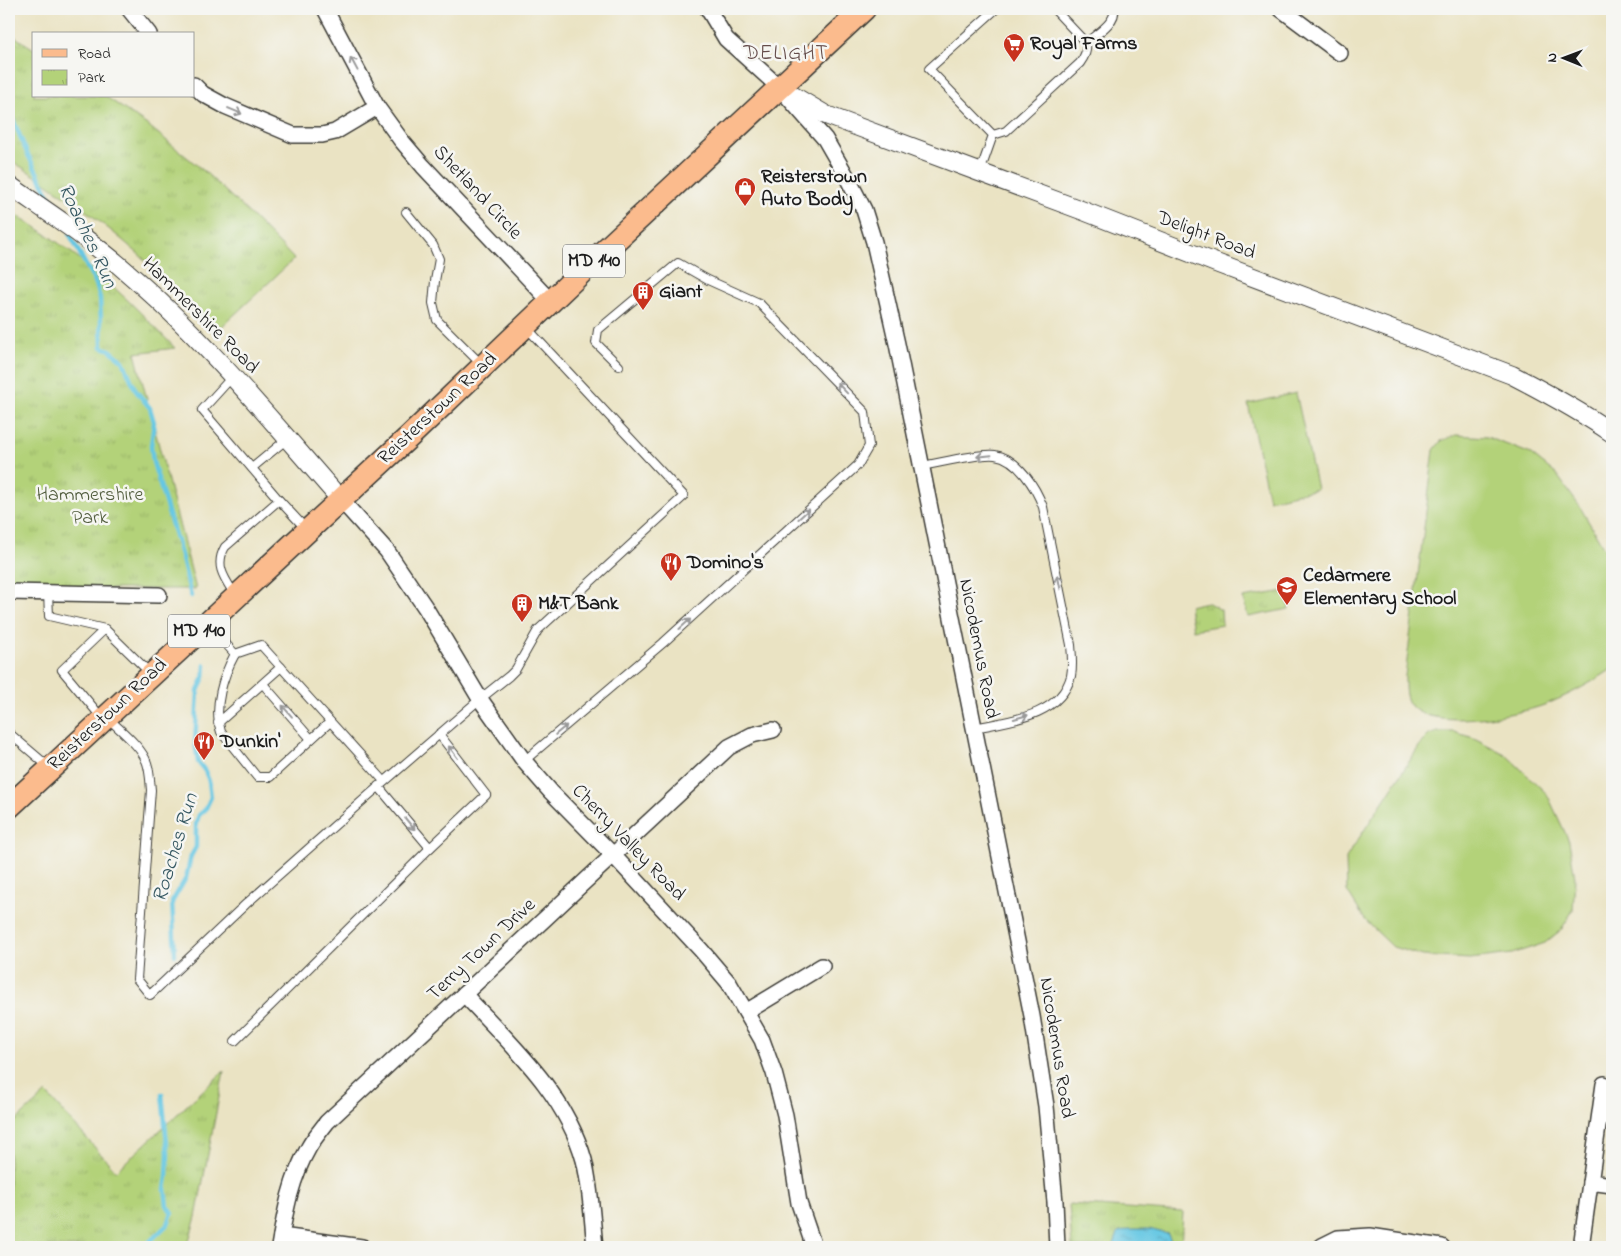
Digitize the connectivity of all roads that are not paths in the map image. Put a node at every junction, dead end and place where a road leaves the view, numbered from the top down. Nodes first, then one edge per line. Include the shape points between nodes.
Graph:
1 (129, 9) edge
2 (325, 9) edge
3 (708, 9) edge
4 (864, 9) edge
5 (996, 9) edge
6 (1054, 9) edge
7 (1114, 9) edge
8 (1281, 9) edge
9 (147, 32) edge
10 (1086, 43) junction
11 (1340, 53) dead end
12 (195, 86) edge
13 (780, 88) junction
14 (377, 107) junction
15 (993, 135) junction
16 (980, 173) junction
17 (9, 185) edge
18 (406, 212) dead end
19 (551, 302) junction
20 (526, 326) junction
21 (484, 366) junction
22 (619, 366) dead end
23 (232, 377) junction
24 (1612, 433) edge
25 (287, 439) junction
26 (922, 466) junction
27 (252, 468) junction
28 (279, 500) junction
29 (341, 500) junction
30 (308, 531) junction
31 (9, 592) edge
32 (48, 592) junction
33 (159, 595) dead end
34 (236, 596) junction
35 (207, 623) junction
36 (105, 629) junction
37 (235, 654) junction
38 (281, 667) junction
39 (152, 675) junction
40 (263, 684) junction
41 (480, 699) junction
42 (105, 718) junction
43 (330, 722) junction
44 (218, 723) junction
45 (974, 728) junction
46 (773, 730) dead end
47 (9, 733) edge
48 (439, 734) junction
49 (312, 739) junction
50 (524, 761) junction
51 (50, 768) junction
52 (381, 784) junction
53 (9, 807) edge
54 (430, 848) junction
55 (613, 855) junction
56 (822, 966) dead end
57 (464, 994) junction
58 (746, 1012) junction
59 (234, 1041) dead end
60 (1604, 1084) dead end
61 (1590, 1182) junction
62 (1612, 1185) edge
63 (280, 1242) edge
64 (1322, 1246) dead end
65 (362, 1247) edge
66 (595, 1247) edge
67 (814, 1247) edge
68 (1057, 1247) edge
69 (1442, 1247) edge
70 (1581, 1247) edge

1 - 9 street
14 -> 2 street, Shetland Circle
3 - 13 street, Nicodemus Road via 726,39
4 - 13 main road, Reisterstown Road / MD 140
5 - 15 lane via 929,69
6 - 10 lane
7 - 10 lane via 1112,19
8 - 11 street
10 - 15 lane via 1087,50 1080,63 1006,131
12 -> 14 street via 225,106 293,135 335,132
13 - 16 street, Delight Road via 826,115
13 - 19 main road, Reisterstown Road / MD 140
13 - 26 street, Nicodemus Road via 825,139 864,210 883,278
14 - 19 street, Shetland Circle via 423,166
15 - 16 lane
16 - 24 street, Delight Road via 1512,375 1565,402
17 - 23 street, Hammershire Road via 90,241 129,273
18 - 21 lane via 433,245 439,259 433,303 437,320
19 - 20 main road, Reisterstown Road / MD 140
20 - 21 main road, Reisterstown Road / MD 140
20 - 41 lane via 684,496 538,630 516,669
21 - 29 main road, Reisterstown Road / MD 140
50 -> 22 lane via 663,643 858,465 869,446 865,412 759,303 678,263 598,330 596,342
23 - 25 street, Hammershire Road
23 - 27 lane via 202,410
25 - 27 lane
25 - 29 street, Hammershire Road
26 - 45 street, Nicodemus Road
45 -> 26 lane via 1022,718 1057,700 1070,676 1069,635 1043,507 1028,478 1006,458 994,454
27 - 28 lane
28 - 30 lane
28 - 34 lane via 220,555 222,574
29 - 30 main road, Reisterstown Road / MD 140
29 - 41 street, Cherry Valley Road via 387,551
30 - 34 main road, Reisterstown Road / MD 140
31 - 32 street
32 - 33 street
32 - 36 lane via 49,616
34 - 35 main road, Reisterstown Road / MD 140
35 - 37 lane
35 - 39 main road, Reisterstown Road / MD 140
36 - 39 lane
36 - 42 lane via 62,670
37 - 38 lane via 261,645
37 - 44 lane via 226,672
38 - 40 lane
38 - 43 lane
39 - 42 main road, Reisterstown Road / MD 140
40 - 44 lane
49 -> 40 lane
41 - 48 lane
41 - 50 street, Cherry Valley Road
42 - 51 main road, Reisterstown Road / MD 140
42 - 52 lane via 139,750 150,773 137,979 150,995
43 - 49 lane
43 - 52 lane
44 - 49 lane via 221,732 257,777 270,777
45 - 68 street, Nicodemus Road via 1044,1088 1056,1202
46 - 55 street, Terry Town Drive via 752,735 729,747
47 - 51 lane
48 - 52 lane
54 -> 48 lane via 486,795
50 - 55 street, Cherry Valley Road
51 - 53 main road, Reisterstown Road / MD 140
52 -> 54 lane
54 - 59 lane
55 - 57 street, Terry Town Drive
55 - 58 street, Cherry Valley Road via 702,950 729,983
56 - 58 street
57 - 63 street, Terry Town Drive via 327,1122 309,1146 296,1170
57 - 66 street via 532,1068 565,1113 584,1161
58 - 67 street, Cherry Valley Road via 762,1040 774,1073 785,1115 800,1204
60 - 61 street
61 - 62 street
61 - 70 street
63 - 65 street
64 - 69 street via 1338,1238 1370,1236

